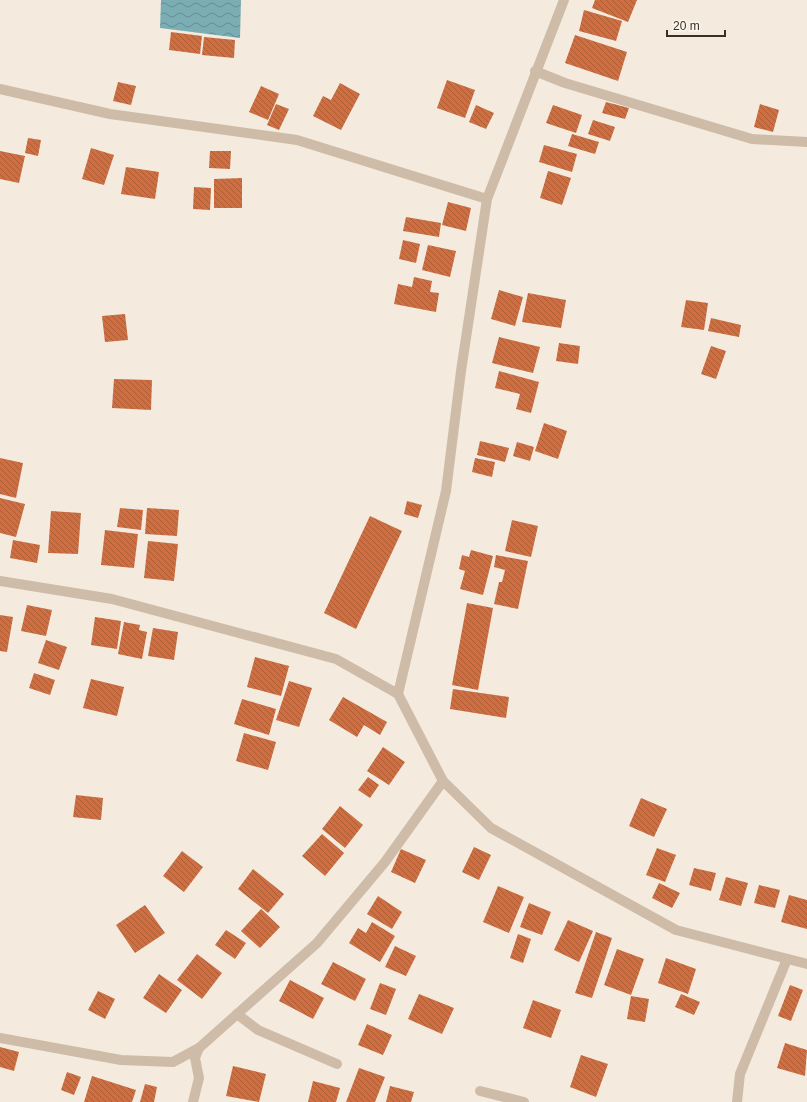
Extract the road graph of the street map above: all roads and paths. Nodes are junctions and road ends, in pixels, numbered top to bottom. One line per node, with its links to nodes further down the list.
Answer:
1 (564, 0): 2 (street)
2 (535, 71): 4 (street); 5 (street)
3 (0, 89): 5 (street)
4 (807, 142)
5 (487, 199): 7 (street)
6 (0, 581): 7 (street)
7 (398, 694): 8 (street)
8 (443, 781): 9 (street); 11 (street)
9 (786, 959): 10 (street); 18 (street)
10 (807, 964)
11 (236, 1014): 13 (street); 14 (street)
12 (0, 1038): 13 (street)
13 (199, 1048): 16 (street)
14 (337, 1064)
15 (480, 1091): 17 (street)
16 (192, 1102)
17 (524, 1102)
18 (737, 1102)

